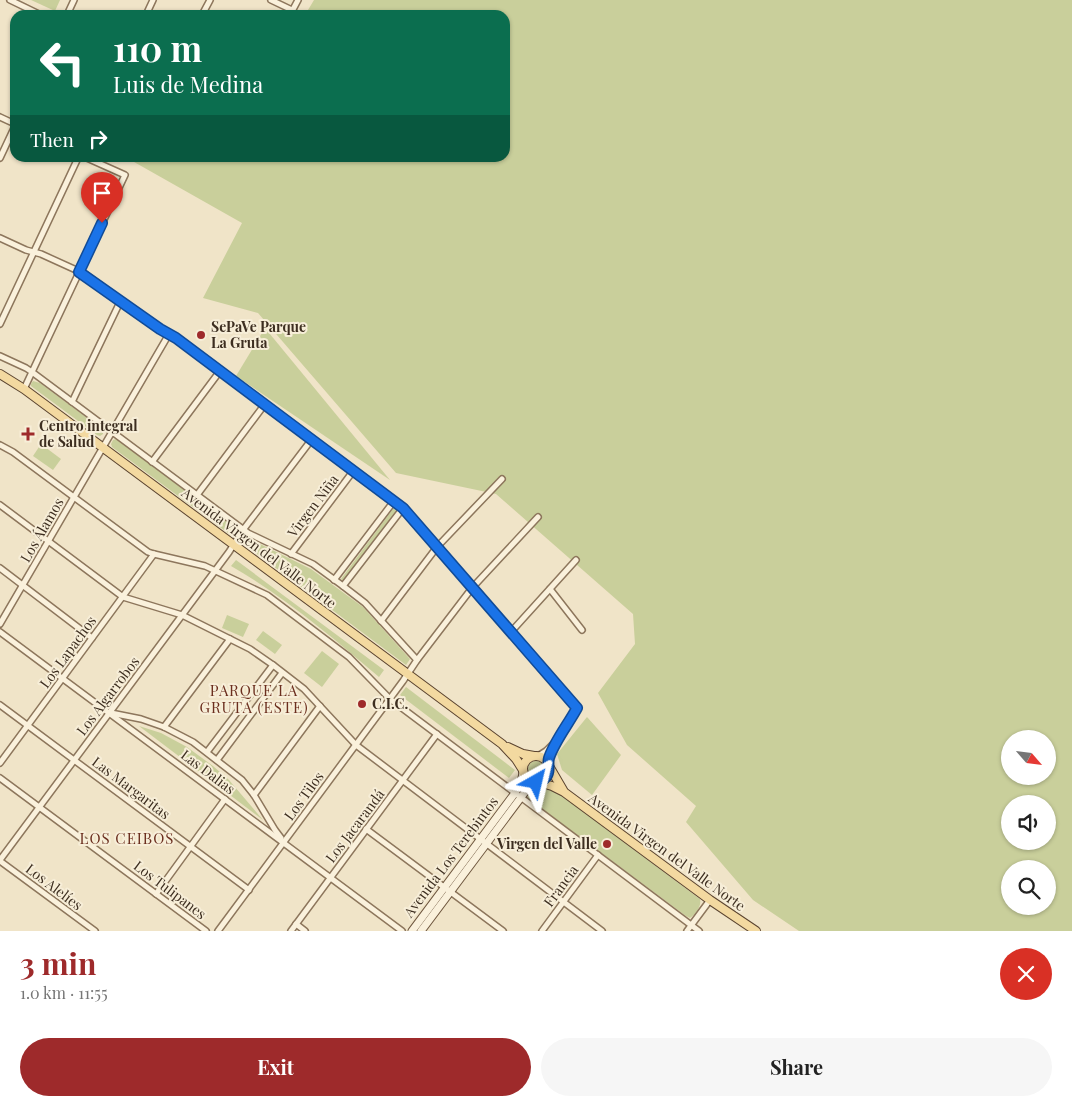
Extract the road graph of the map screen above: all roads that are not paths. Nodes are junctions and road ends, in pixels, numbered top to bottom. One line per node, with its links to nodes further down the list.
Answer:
1 (10, 0): 3 (street)
2 (271, 0): 4 (street)
3 (31, 10)
4 (286, 10)
5 (10, 136): 6 (street)
6 (0, 158)
7 (76, 162): 10 (street)
8 (96, 162): 11 (street)
9 (0, 238): 10 (street)
10 (34, 252): 11 (street); 13 (street)
11 (79, 272): 12 (street); 17 (street)
12 (120, 300): 14 (street); 20 (street)
13 (0, 324)
14 (169, 334): 16 (street); 22 (street, Los Álamos)
15 (0, 356): 17 (street)
16 (220, 371): 21 (street); 26 (street)
17 (32, 372): 19 (street); 20 (street)
18 (0, 374): 19 (main road, Avenida Virgen del Valle Norte)
19 (24, 389): 25 (main road, Avenida Virgen del Valle Norte)
20 (72, 402): 22 (street)
21 (265, 404): 23 (street); 29 (street)
22 (112, 431): 25 (street, Los Álamos); 26 (street)
23 (312, 439): 27 (street); 35 (street, Los Algarrobos)
24 (0, 445): 30 (street)
25 (103, 448): 30 (street, Los Álamos); 37 (main road, Avenida Virgen del Valle Norte)
26 (152, 462): 29 (street)
27 (354, 470): 31 (street); 40 (street, Virgen Niña)
28 (502, 479): 38 (street)
29 (197, 495): 35 (street)
30 (74, 497): 36 (street, Los Álamos); 39 (street)
31 (394, 501): 33 (street); 44 (street)
32 (0, 505): 36 (street)
33 (403, 508): 38 (street); 46 (street)
34 (538, 518): 47 (street, Los Tilos)
35 (243, 530): 37 (street, Los Algarrobos); 40 (street)
36 (48, 541): 45 (street, Los Álamos); 49 (street)
37 (234, 545): 43 (street, Los Algarrobos); 61 (main road, Avenida Virgen del Valle Norte)
38 (437, 547): 47 (street); 51 (street)
39 (154, 554): 43 (street); 49 (street, Los Lapachos)
40 (291, 554): 44 (street)
41 (576, 560): 48 (street)
42 (0, 568): 45 (street)
43 (216, 570): 50 (street, Los Algarrobos); 63 (street)
44 (334, 580): 46 (street)
45 (23, 585): 52 (street, Los Álamos); 56 (street)
46 (343, 586): 51 (street)
47 (472, 588): 55 (street); 58 (street, Los Tilos)
48 (550, 589): 53 (street); 55 (street)
49 (123, 597): 50 (street); 56 (street, Los Lapachos)
50 (182, 615): 57 (street); 66 (street, Los Algarrobos)
51 (381, 620): 58 (street)
52 (0, 624)
53 (582, 630)
54 (0, 632): 62 (street, Las Dalias)
55 (510, 633): 70 (street)
56 (92, 638): 62 (street, Los Lapachos)
57 (230, 639): 59 (street); 68 (street)
58 (417, 660): 61 (street, Los Tilos)
59 (272, 665): 60 (street); 73 (street)
60 (282, 672): 65 (street); 76 (street)
61 (407, 675): 63 (street, Los Tilos); 71 (main road, Avenida Virgen del Valle Norte)
62 (63, 678): 66 (street, Las Dalias); 67 (street, Los Lapachos)
63 (390, 699): 69 (street); 72 (street, Los Tilos)
64 (0, 705): 67 (street, Las Margaritas)
65 (320, 706): 72 (street); 84 (street)
66 (109, 713): 68 (street); 75 (street, Los Algarrobos); 86 (street, Las Dalias)
67 (28, 726): 75 (street, Las Margaritas); 77 (street, Los Lapachos)
68 (164, 727): 73 (street)
69 (437, 734): 81 (street, Los Jacarandá); 85 (street)
70 (561, 735): 74 (street); 78 (street)
71 (502, 744): 74 (main road, Avenida Virgen del Valle Norte); 79 (main road, Avenida Virgen del Valle Norte)
72 (356, 746): 81 (street); 89 (street, Los Tilos)
73 (207, 752): 76 (street)
74 (536, 756): 78 (main road); 79 (main road)
75 (74, 760): 87 (street, Los Algarrobos); 91 (street, Las Margaritas)
76 (217, 760): 84 (street)
77 (0, 762)
78 (548, 764): 82 (main road); 83 (main road, Avenida Virgen del Valle Norte)
79 (523, 771): 82 (main road); 85 (main road, Avenida Los Terebintos)
80 (0, 778): 87 (street, Los Tulipanes)
81 (402, 781): 88 (street, Los Jacarandá); 90 (street)
82 (537, 782): 83 (main road, Avenida Virgen del Valle Norte); 85 (main road, Avenida Los Terebintos)
83 (564, 792): 98 (main road, Avenida Virgen del Valle Norte)
84 (254, 795): 89 (street)
85 (518, 795): 90 (main road, Avenida Los Terebintos); 92 (street)
86 (225, 799): 89 (street, Las Dalias); 91 (street)
87 (39, 807): 93 (street, Los Algarrobos); 97 (street, Los Tulipanes)
88 (366, 829): 94 (street, Los Jacarandá); 95 (street)
89 (284, 842): 94 (street, Las Dalias); 96 (street, Los Tilos)
90 (483, 842): 95 (main road, Avenida Los Terebintos); 99 (street)
91 (190, 846): 96 (street, Las Margaritas); 97 (street)
92 (598, 855): 99 (street, Francia); 101 (street)
93 (0, 860): 102 (street, Los Alelíes)
94 (330, 877): 100 (street, Los Jacarandá); 107 (street, Las Dalias)
95 (447, 889): 108 (main road, Avenida Los Terebintos); 109 (main road, Avenida Los Terebintos); 110 (street)
96 (249, 890): 104 (street, Los Tilos)
97 (156, 894): 103 (street, Los Tulipanes)
98 (710, 900): 101 (street); 115 (main road, Avenida Virgen del Valle Norte)
99 (563, 902): 111 (street, Francia); 112 (street)
100 (296, 924): 105 (street, Los Jacarandá); 106 (street)
101 (691, 925): 113 (street); 114 (street)
102 (95, 931)
103 (206, 931)
104 (218, 931)
105 (290, 931)
106 (305, 931)
107 (402, 931)
108 (412, 931)
109 (421, 931)
110 (503, 931)
111 (542, 931)
112 (602, 931)
113 (687, 931)
114 (699, 931)
115 (756, 931)

